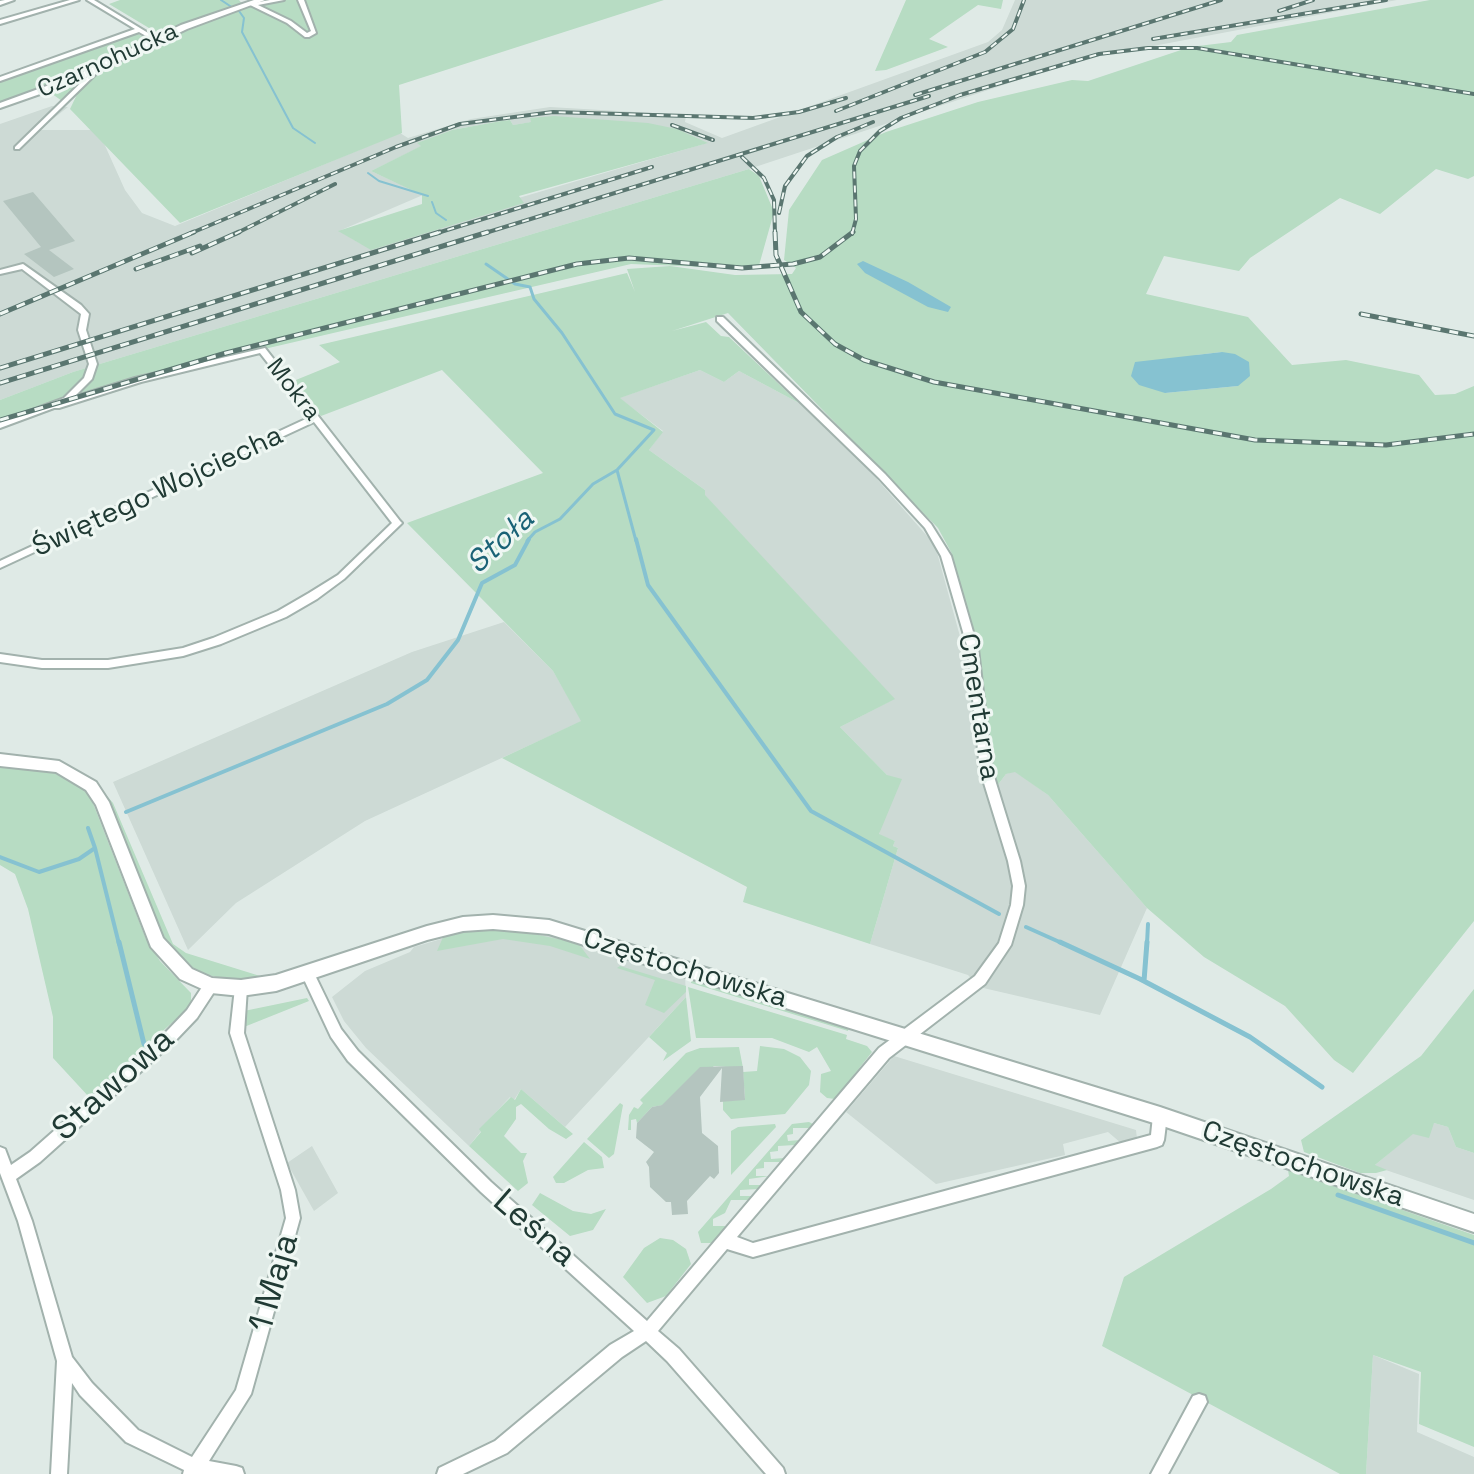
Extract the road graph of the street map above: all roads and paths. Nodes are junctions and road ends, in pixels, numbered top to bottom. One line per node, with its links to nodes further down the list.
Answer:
1 (11, 0): 7 (street)
2 (76, 0): 9 (street)
3 (90, 0): 10 (street)
4 (261, 0): 8 (street, Czarnohucka)
5 (281, 0): 8 (street)
6 (301, 0): 8 (street)
7 (0, 3)
8 (251, 4): 11 (street, Czarnohucka)
9 (0, 22)
10 (139, 30): 11 (street); 13 (street)
11 (155, 39): 12 (street, Czarnohucka)
12 (99, 68): 14 (street, Czarnohucka); 15 (street)
13 (0, 79)
14 (0, 106)
15 (17, 148)
16 (0, 272): 18 (street)
17 (720, 319): 27 (street, Cmentarna)
18 (56, 406): 19 (street, Mokra); 20 (street)
19 (316, 418): 21 (street, Świętego Wojciecha); 22 (street, Mokra)
20 (0, 425)
21 (0, 565)
22 (0, 658)
23 (0, 760): 25 (street, Częstochowska)
24 (307, 973): 26 (street, Częstochowska); 27 (street, Częstochowska); 33 (street, Leśna)
25 (211, 985): 26 (street, Częstochowska); 30 (street, Stawowa)
26 (241, 988): 36 (street, 1 Maja)
27 (901, 1037): 28 (street, Częstochowska); 32 (street, Cmentarna)
28 (1160, 1116): 31 (street, Częstochowska); 32 (street)
29 (0, 1154): 30 (street)
30 (8, 1176): 34 (street)
31 (1474, 1223)
32 (725, 1241): 33 (street, Cmentarna)
33 (648, 1331): 39 (street, Cmentarna); 40 (street, Leśna)
34 (65, 1361): 36 (street); 37 (street)
35 (1199, 1402): 41 (street)
36 (193, 1471): 38 (street)
37 (59, 1474)
38 (236, 1474)
39 (445, 1474)
40 (777, 1474)
41 (1159, 1474)

